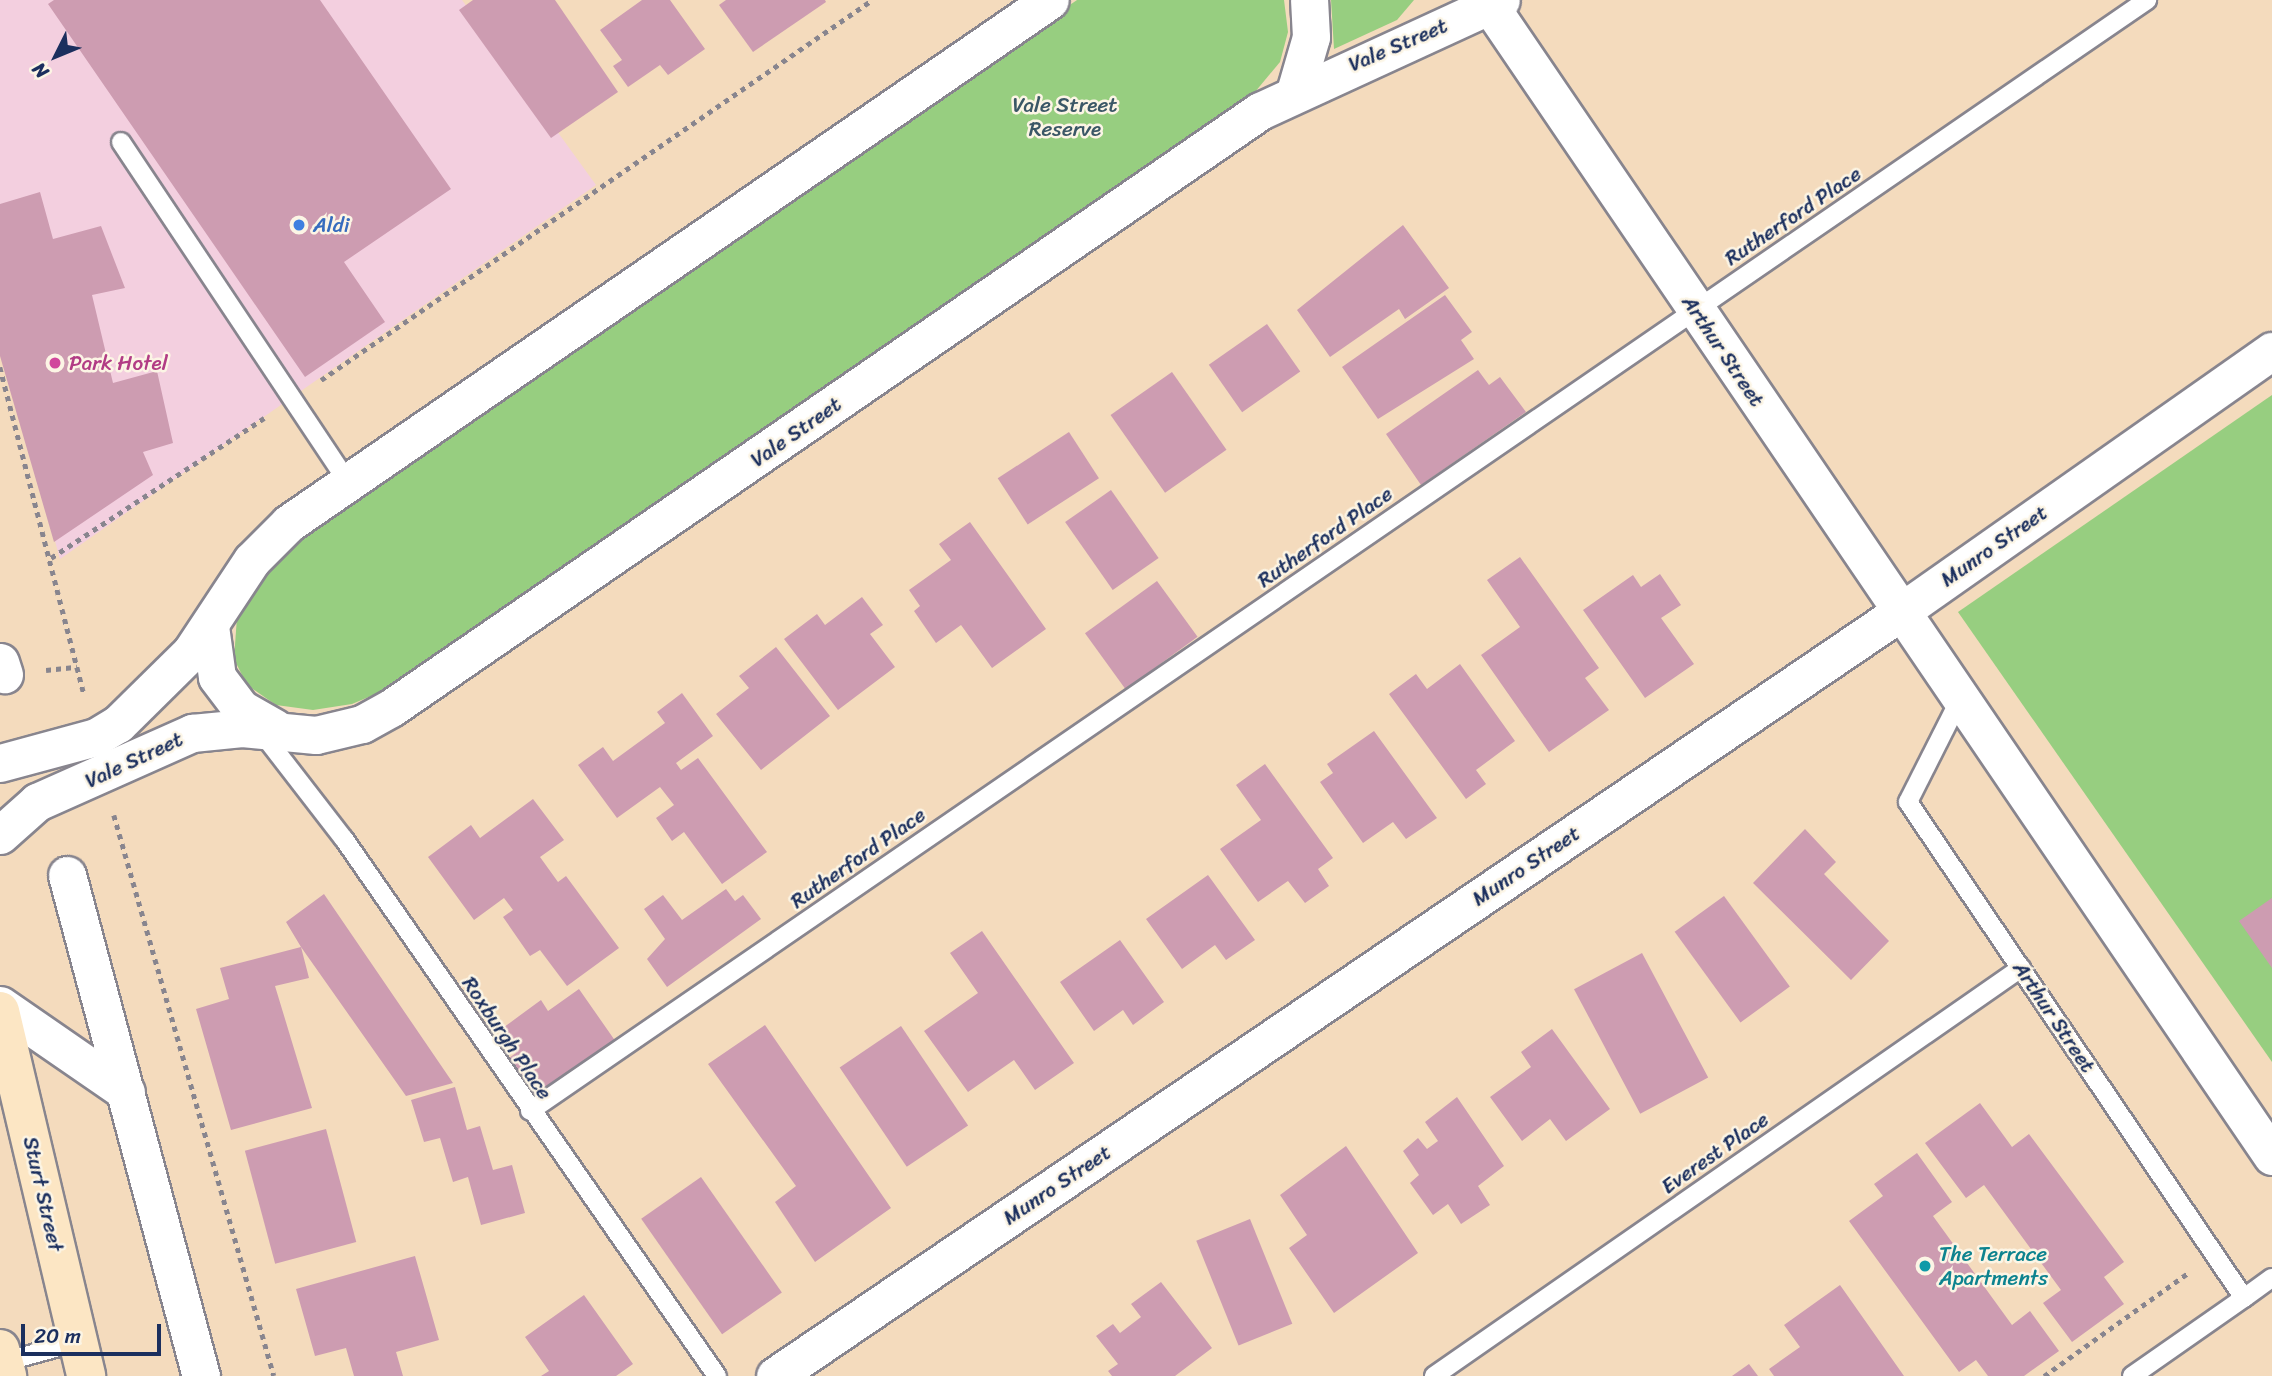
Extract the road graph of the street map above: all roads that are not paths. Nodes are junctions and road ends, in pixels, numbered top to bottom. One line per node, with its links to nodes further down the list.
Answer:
1 (1050, 0): 9 (street, Vale Street)
2 (1309, 0): 5 (street)
3 (2147, 0): 7 (lane, Rutherford Place)
4 (1493, 2): 5 (street, Vale Street); 7 (street, Arthur Street)
5 (1295, 92): 13 (street, Vale Street)
6 (121, 142): 9 (lane)
7 (1695, 310): 10 (street, Arthur Street); 21 (lane, Rutherford Place)
8 (2272, 351): 10 (street, Munro Street)
9 (347, 481): 11 (street, Vale Street)
10 (1899, 612): 12 (street, Arthur Street); 29 (street, Munro Street)
11 (210, 626): 13 (street, Vale Street); 14 (street, Vale Street)
12 (1959, 701): 17 (lane, Arthur Street); 22 (street, Arthur Street)
13 (270, 730): 15 (street, Vale Street); 21 (lane, Roxburgh Place)
14 (0, 763)
15 (0, 835)
16 (67, 875): 20 (street)
17 (2021, 968): 24 (lane, Arthur Street); 30 (lane, Everest Place)
18 (0, 1005): 20 (street)
19 (0, 1011): 25 (main road, Sturt Street)
20 (126, 1092): 27 (street)
21 (530, 1111): 28 (lane, Roxburgh Place)
22 (2272, 1157)
23 (2272, 1278): 24 (lane)
24 (2244, 1297): 31 (lane)
25 (82, 1359): 26 (lane)
26 (3, 1362)
27 (201, 1376)
28 (717, 1376)
29 (775, 1376)
30 (1434, 1376)
31 (2132, 1376)

